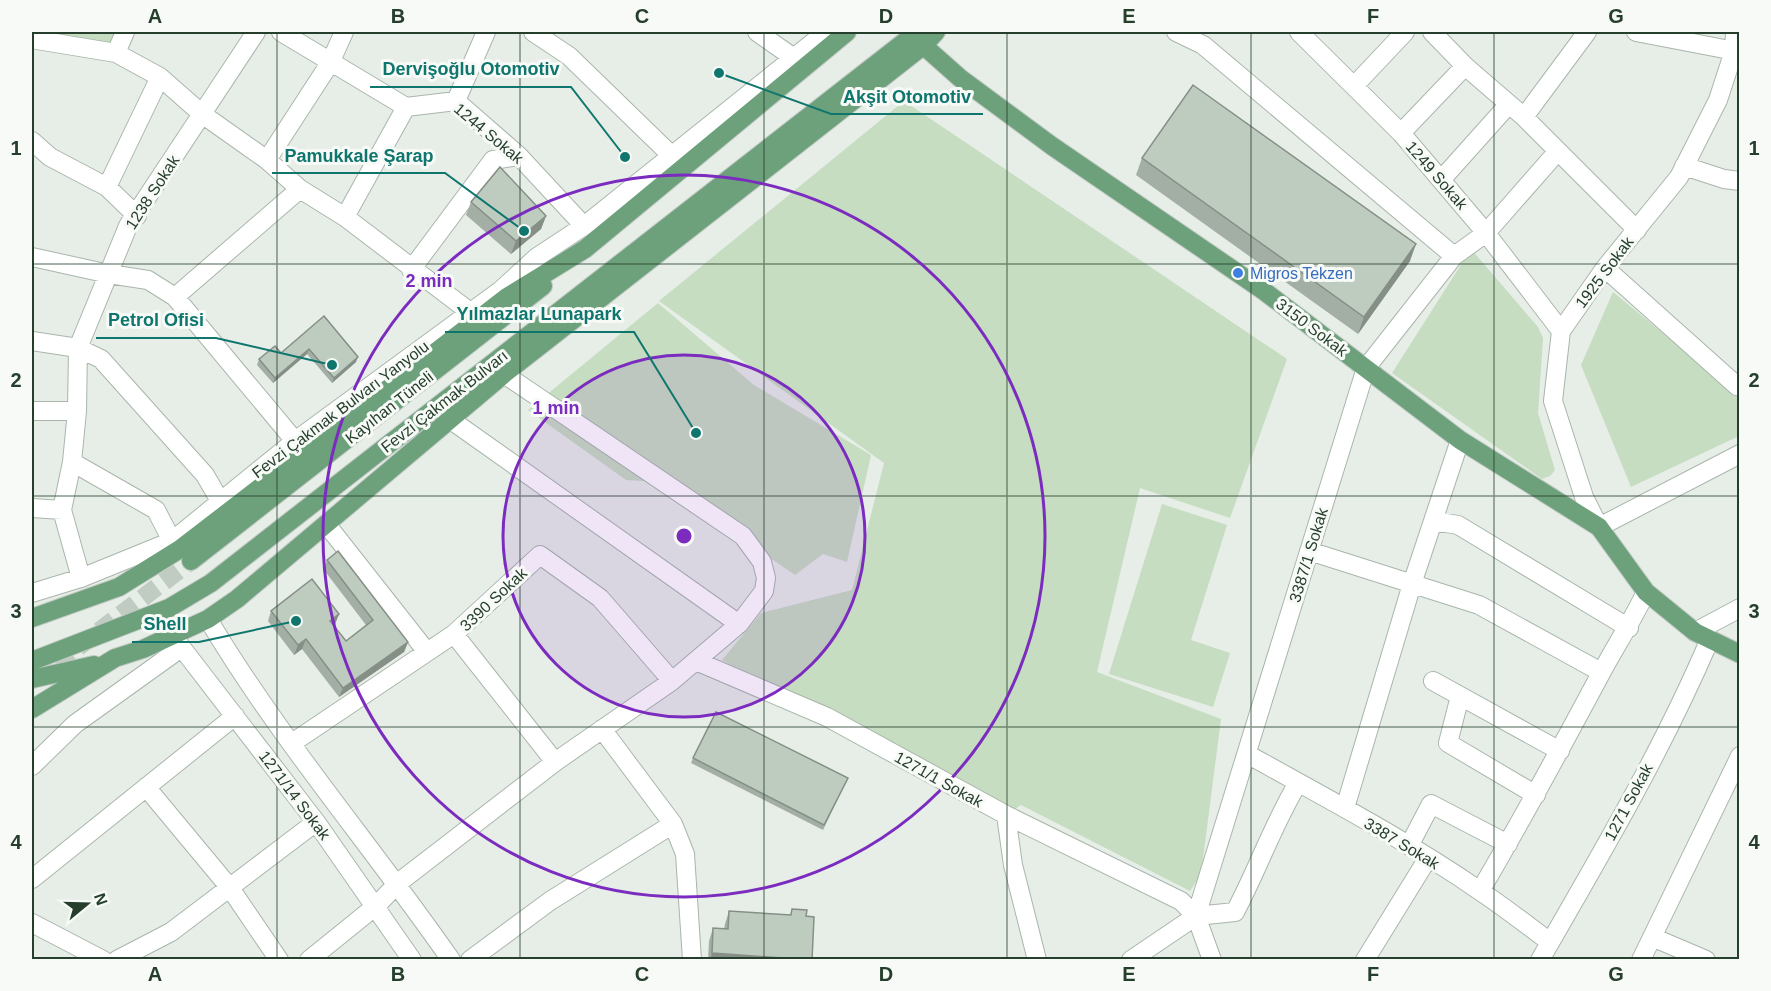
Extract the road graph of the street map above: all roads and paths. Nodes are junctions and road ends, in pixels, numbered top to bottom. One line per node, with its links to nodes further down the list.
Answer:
1 (125, 32): 22 (street)
2 (256, 32): 31 (street, 1238 Sokak)
3 (281, 32): 24 (street)
4 (344, 32): 24 (street)
5 (486, 32): 28 (street)
6 (534, 32): 37 (street)
7 (757, 32): 23 (street)
8 (826, 32): 23 (street, Fevzi Çakmak Bulvarı Yanyolu)
9 (847, 32): 50 (main road)
10 (936, 32): 18 (main road)
11 (1176, 32): 19 (street)
12 (1405, 32): 27 (street)
13 (1432, 32): 25 (street)
14 (1587, 32): 32 (street)
15 (1636, 32): 21 (street)
16 (1735, 32): 21 (street, 1925 Sokak)
17 (1307, 34): 27 (street, 1249 Sokak)
18 (917, 38): 61 (main road, 3150 Sokak); 62 (main road); 96 (main road, Fevzi Çakmak Bulvarı)
19 (1209, 38): 51 (street)
20 (36, 39): 22 (street)
21 (1737, 52): 39 (street, 1925 Sokak)
22 (116, 53): 26 (street)
23 (794, 58): 37 (street, Fevzi Çakmak Bulvarı Yanyolu)
24 (330, 63): 30 (street); 38 (street)
25 (1465, 66): 29 (street); 33 (street)
26 (160, 77): 31 (street); 42 (street)
27 (1355, 85): 33 (street, 1249 Sokak)
28 (456, 101): 30 (street, 1244 Sokak); 36 (street, 1244 Sokak)
29 (1509, 104): 32 (street); 40 (street)
30 (406, 107): 46 (street)
31 (202, 114): 38 (street); 45 (street, 1238 Sokak)
32 (1524, 117): 35 (street)
33 (1401, 133): 40 (street, 1249 Sokak)
34 (32, 141): 42 (street)
35 (1558, 151): 48 (street); 49 (street, 3387/1 Sokak)
36 (519, 156): 47 (street, 1244 Sokak); 54 (street)
37 (672, 156): 47 (street, Fevzi Çakmak Bulvarı Yanyolu)
38 (267, 160): 43 (street)
39 (1684, 166): 41 (street); 48 (street, 1925 Sokak)
40 (1441, 180): 49 (street, 1249 Sokak)
41 (1732, 180): 44 (street)
42 (107, 187): 45 (street)
43 (300, 189): 46 (street); 56 (street)
44 (1740, 192)
45 (137, 216): 55 (street, 1238 Sokak)
46 (345, 217): 54 (street)
47 (584, 226): 57 (street, Fevzi Çakmak Bulvarı Yanyolu)
48 (1636, 230): 53 (street, 1925 Sokak)
49 (1486, 233): 51 (street, 3387/1 Sokak); 58 (street, 1249 Sokak)
50 (585, 249): 79 (main road, Kayıhan Tüneli); 85 (main road)
51 (1454, 256): 61 (street, 3387/1 Sokak)
52 (32, 257): 55 (street)
53 (1605, 268): 58 (street, 1925 Sokak); 63 (street)
54 (411, 270): 57 (street)
55 (110, 274): 56 (street); 60 (street, 1238 Sokak)
56 (175, 297): 68 (street)
57 (470, 312): 68 (street, Fevzi Çakmak Bulvarı Yanyolu)
58 (1561, 331): 76 (street, 1925 Sokak)
59 (32, 340): 60 (street)
60 (78, 348): 65 (street, 1238 Sokak); 71 (street)
61 (1366, 368): 67 (main road, 3150 Sokak); 78 (street, 3387/1 Sokak)
62 (504, 374): 66 (main road); 87 (street)
63 (1740, 384)
64 (32, 411): 65 (street)
65 (77, 411): 70 (street, 1238 Sokak)
66 (451, 420): 75 (main road); 87 (street)
67 (1460, 440): 74 (street); 76 (main road, 3150 Sokak)
68 (295, 441): 71 (street, Fevzi Çakmak Bulvarı Yanyolu)
69 (1740, 454): 76 (street)
70 (72, 462): 73 (street, 1238 Sokak); 77 (street)
71 (220, 501): 77 (street, Fevzi Çakmak Bulvarı Yanyolu)
72 (32, 508): 73 (street)
73 (62, 510): 80 (street, 1238 Sokak)
74 (1434, 521): 81 (street); 88 (street)
75 (327, 525): 86 (main road); 92 (street)
76 (1599, 527): 82 (main road)
77 (172, 541): 80 (street, Fevzi Çakmak Bulvarı Yanyolu)
78 (1309, 551): 81 (street); 107 (street, 3387/1 Sokak)
79 (191, 561)
80 (81, 578): 83 (street, Fevzi Çakmak Bulvarı Yanyolu)
81 (1412, 584): 97 (street); 114 (street)
82 (1646, 592): 88 (street); 90 (main road)
83 (32, 593)
84 (1740, 608): 90 (street)
85 (32, 618)
86 (208, 619): 91 (main road); 105 (street)
87 (739, 624): 95 (street)
88 (1629, 628): 97 (street)
89 (454, 634): 92 (street, 3390 Sokak); 99 (street, 3390 Sokak); 109 (street)
90 (1702, 637): 93 (main road); 129 (street, 1271 Sokak)
91 (177, 642): 94 (main road); 103 (street, 1271/14 Sokak); 110 (street)
92 (427, 652): 105 (street, 3390 Sokak)
93 (1740, 654)
94 (115, 658): 98 (main road); 102 (main road)
95 (696, 661): 99 (street); 115 (street, 1271/1 Sokak)
96 (32, 662)
97 (1601, 672): 106 (street)
98 (32, 679)
99 (672, 681): 104 (street)
100 (1433, 681): 101 (street)
101 (1460, 696): 106 (street); 113 (street)
102 (32, 708)
103 (235, 716): 112 (street); 116 (street, 1271/14 Sokak)
104 (602, 729): 109 (street); 117 (street)
105 (292, 742): 122 (street)
106 (1560, 751): 113 (street)
107 (1247, 754): 111 (street, 3387 Sokak); 126 (street, 3387/1 Sokak)
108 (1740, 756): 128 (street)
109 (555, 762): 122 (street)
110 (32, 766)
111 (1298, 783): 114 (street, 3387 Sokak); 126 (street)
112 (146, 787): 121 (street); 123 (street)
113 (1536, 795): 118 (street)
114 (1346, 808): 119 (street, 3387 Sokak)
115 (1006, 815): 126 (street, 1271/1 Sokak); 138 (street)
116 (316, 822): 123 (street); 125 (street, 1271/14 Sokak)
117 (673, 824): 130 (street); 137 (street)
118 (1508, 844): 119 (street); 124 (street)
119 (1409, 846): 120 (street, 3387 Sokak)
120 (1428, 858): 124 (street, 3387 Sokak); 141 (street)
121 (32, 879)
122 (398, 883): 125 (street); 136 (street)
123 (230, 888): 132 (street); 133 (street)
124 (1480, 891): 129 (street, 3387 Sokak)
125 (376, 905): 134 (street); 135 (street, 1271/14 Sokak)
126 (1196, 916): 139 (street); 140 (street)
127 (32, 923): 131 (street)
128 (1652, 937): 143 (street); 144 (street)
129 (1550, 942): 142 (street, 1271 Sokak)
130 (475, 958)
131 (103, 960)
132 (117, 960)
133 (279, 960)
134 (309, 960)
135 (412, 960)
136 (452, 960)
137 (692, 960)
138 (1037, 960)
139 (1131, 960)
140 (1212, 960)
141 (1365, 960)
142 (1540, 960)
143 (1641, 960)
144 (1706, 960)

